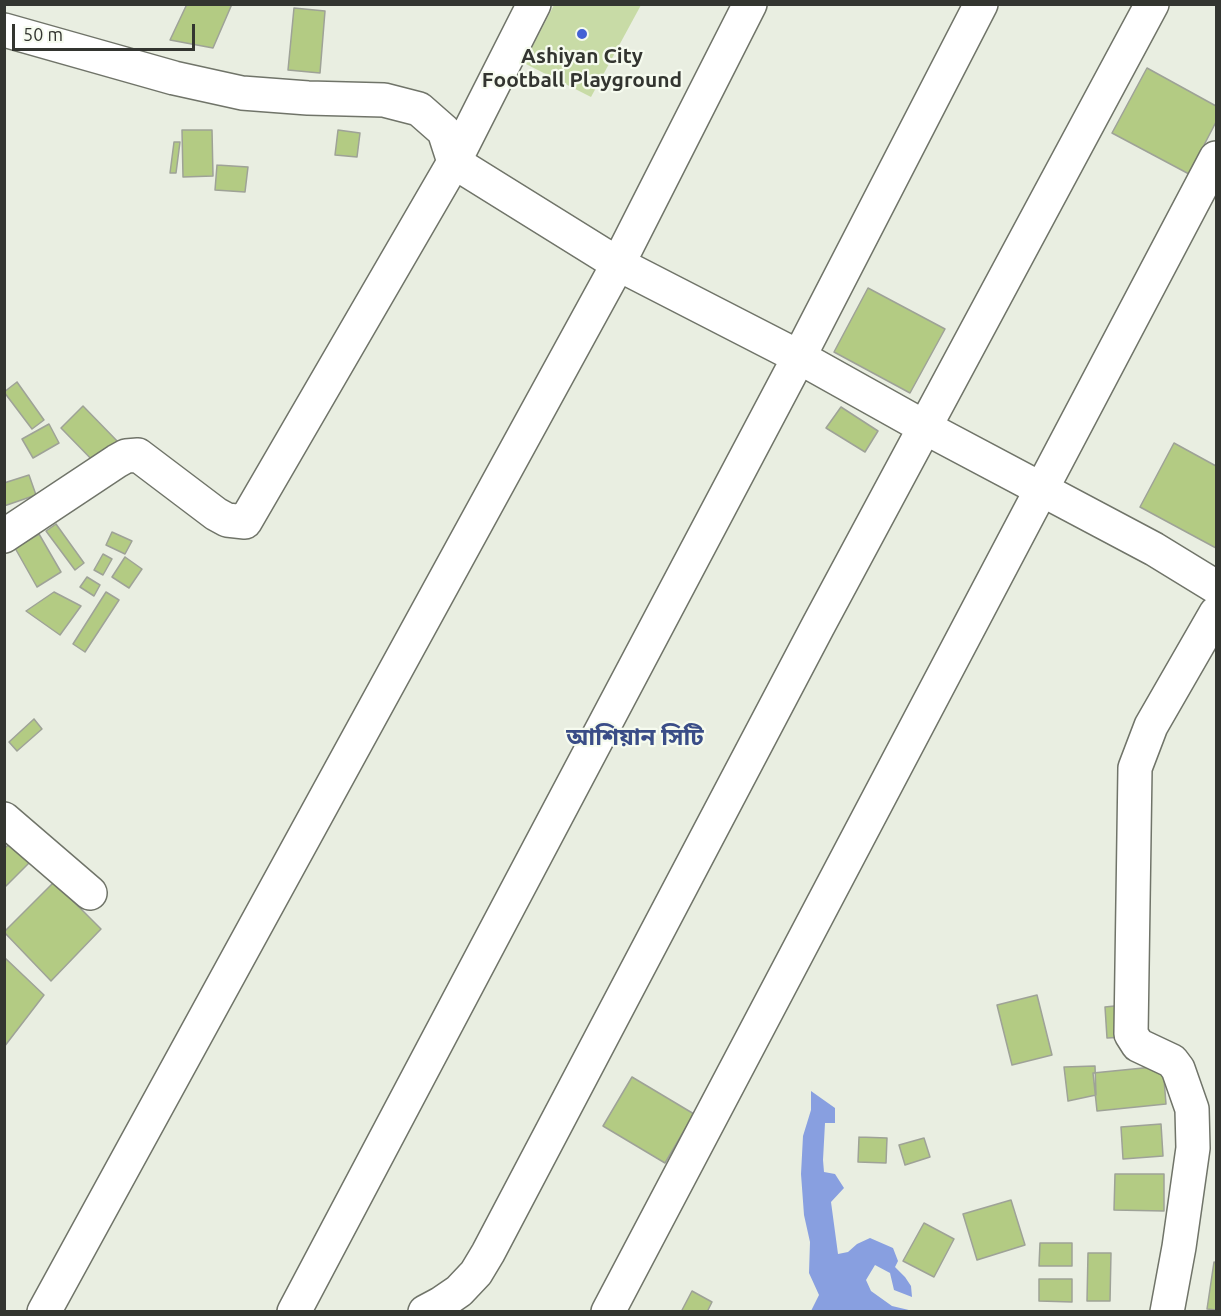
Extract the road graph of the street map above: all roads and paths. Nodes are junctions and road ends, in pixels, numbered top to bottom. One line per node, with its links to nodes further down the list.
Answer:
1 (534, 4): 7 (street)
2 (750, 4): 8 (street)
3 (981, 4): 9 (street)
4 (1152, 4): 10 (street)
5 (4, 30): 7 (street)
6 (1216, 158): 11 (street)
7 (454, 162): 8 (street); 12 (street)
8 (618, 264): 9 (street); 17 (street)
9 (799, 357): 10 (street); 18 (street)
10 (926, 428): 11 (street); 19 (street)
11 (1042, 489): 13 (street); 20 (street)
12 (4, 536)
13 (1216, 587)
14 (1216, 613): 21 (street)
15 (4, 819): 16 (street)
16 (90, 893)
17 (44, 1311)
18 (294, 1311)
19 (425, 1311)
20 (608, 1311)
21 (1167, 1311)

